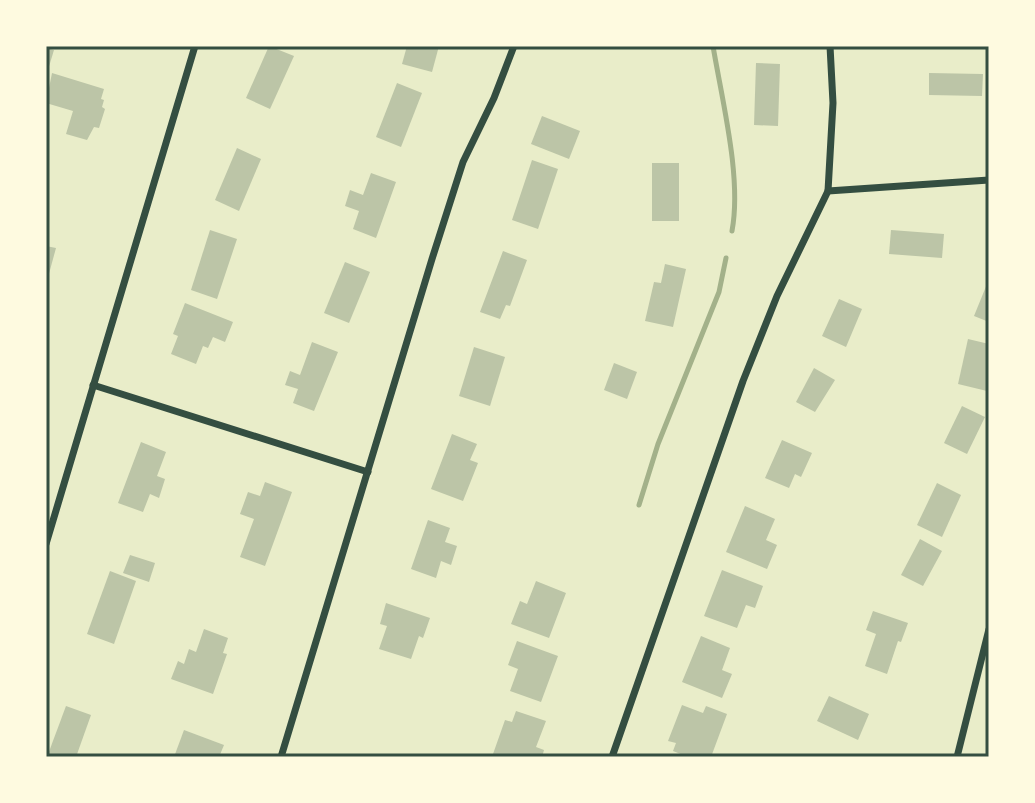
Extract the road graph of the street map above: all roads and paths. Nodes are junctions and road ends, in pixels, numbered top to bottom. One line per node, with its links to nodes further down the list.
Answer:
1 (195, 46): 6 (street)
2 (514, 46): 7 (street)
3 (830, 46): 5 (street)
4 (989, 180): 5 (street)
5 (828, 191): 11 (street)
6 (93, 385): 7 (street); 8 (street)
7 (368, 472): 10 (street)
8 (46, 544)
9 (989, 629): 12 (street)
10 (281, 757)
11 (612, 757)
12 (957, 757)

